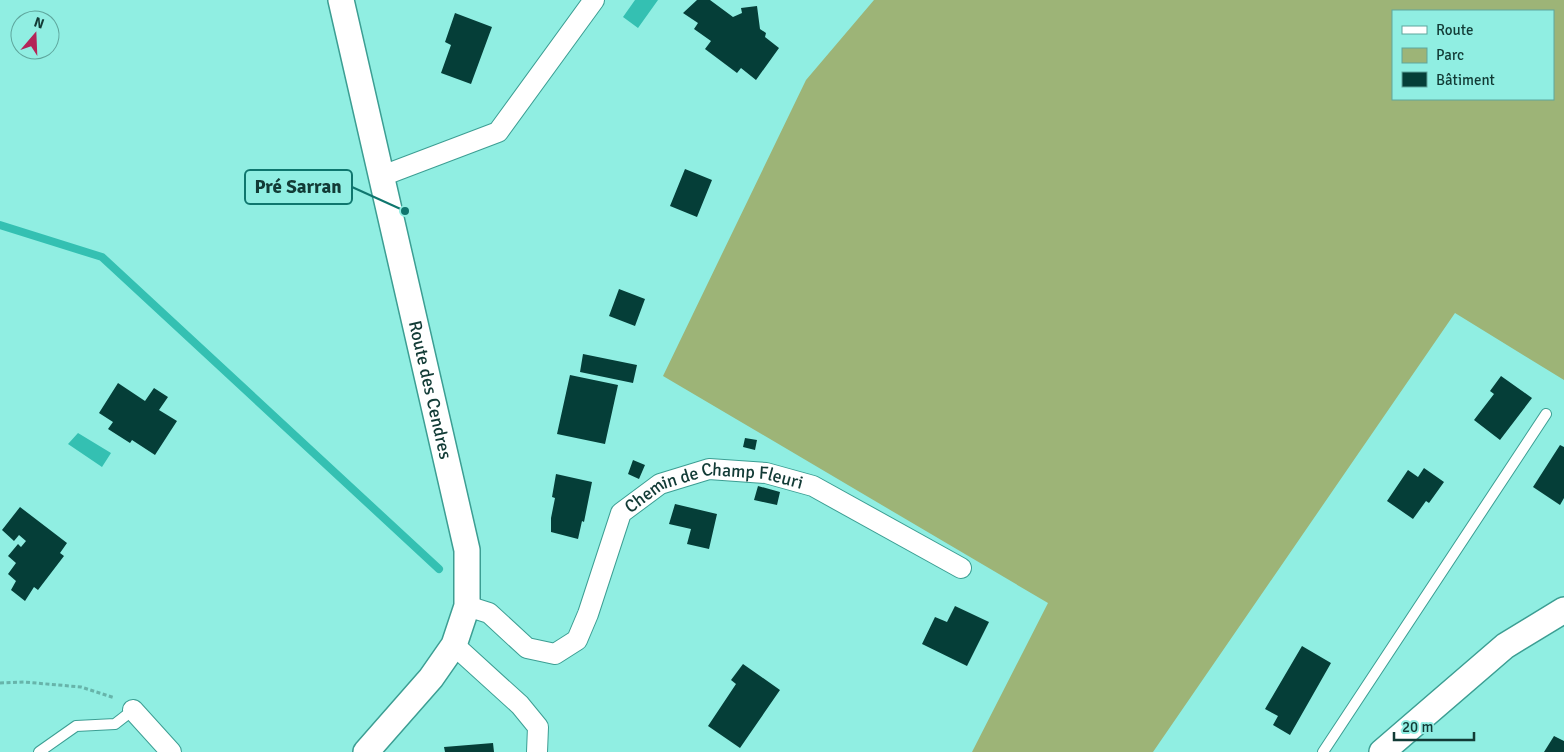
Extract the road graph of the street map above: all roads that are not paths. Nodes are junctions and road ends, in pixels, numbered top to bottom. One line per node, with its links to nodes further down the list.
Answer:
1 (342, 0): 3 (street, Route des Cendres)
2 (594, 0): 3 (street)
3 (382, 176): 6 (street, Route des Cendres)
4 (1546, 414): 14 (lane)
5 (961, 568): 6 (street, Chemin de Champ Fleuri)
6 (467, 606): 8 (street, Route des Cendres)
7 (1564, 610): 15 (street)
8 (454, 645): 12 (street, Route des Cendres); 13 (street)
9 (133, 710): 10 (lane); 11 (street)
10 (40, 752)
11 (171, 752)
12 (366, 752)
13 (537, 752)
14 (1322, 752)
15 (1382, 752)

